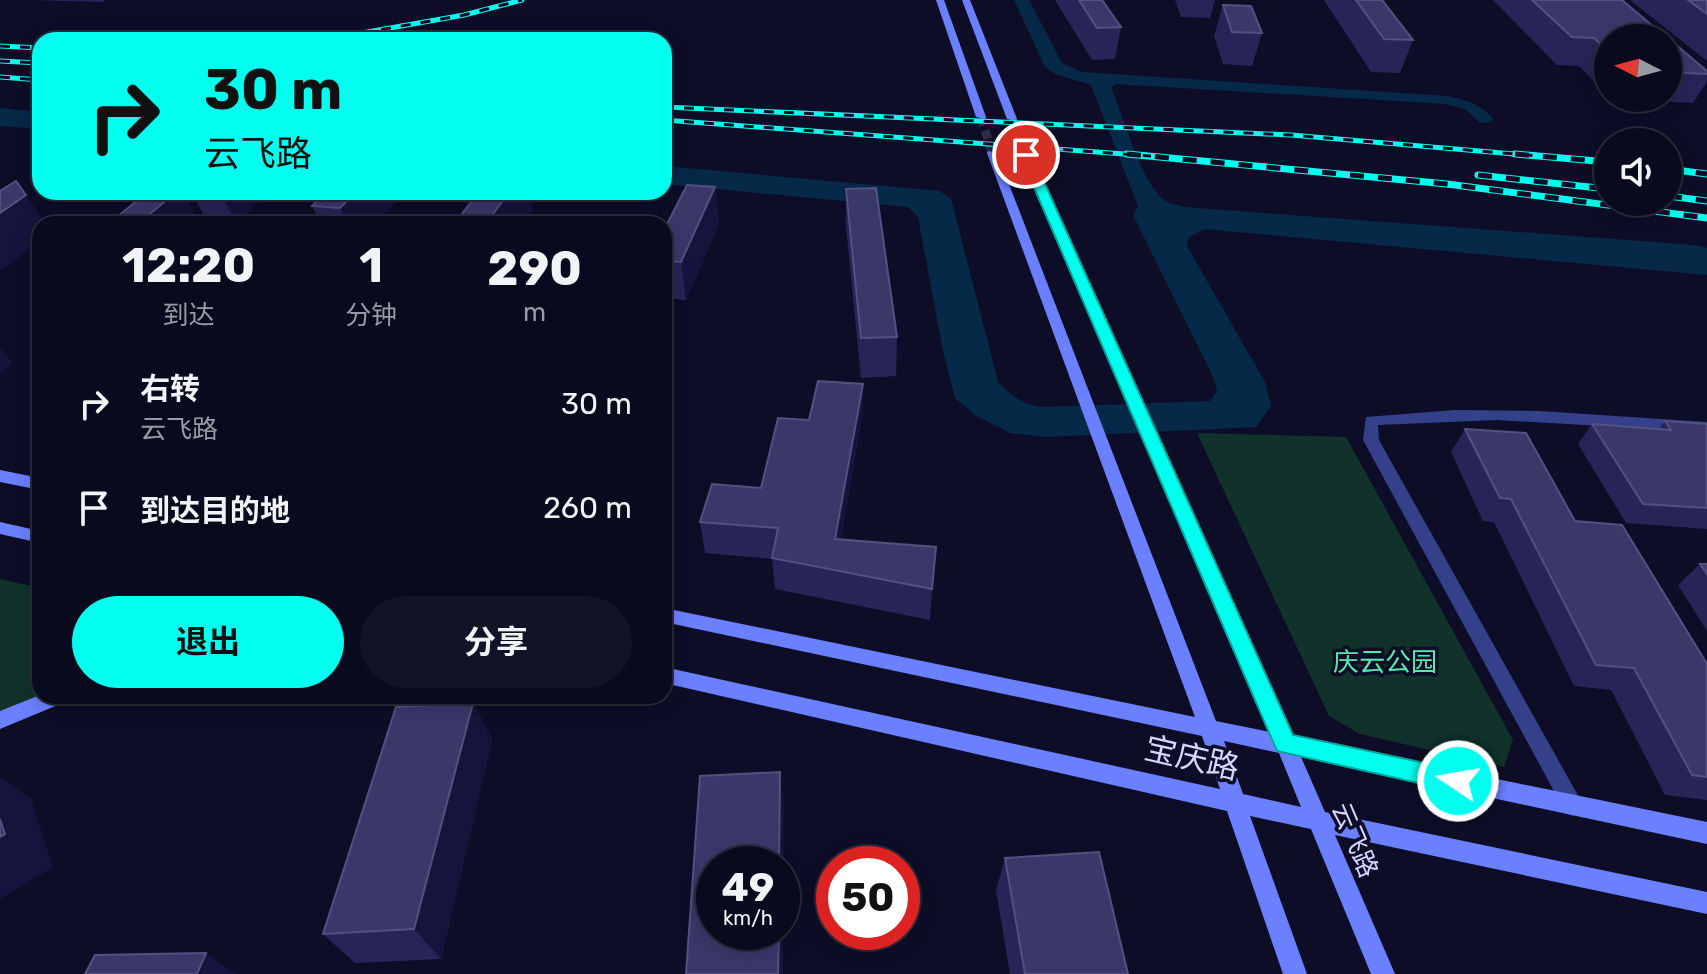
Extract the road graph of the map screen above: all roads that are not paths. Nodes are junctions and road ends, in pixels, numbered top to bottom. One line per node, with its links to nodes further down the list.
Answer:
1 (940, 0): 3 (main road)
2 (966, 0): 4 (main road)
3 (981, 117)
4 (1012, 119)
5 (992, 153): 16 (main road)
6 (1026, 155): 17 (main road, 云飞路)
7 (1707, 427): 19 (street)
8 (3, 481): 9 (main road)
9 (32, 483)
10 (0, 528): 11 (main road)
11 (32, 535)
12 (672, 617): 16 (main road, 宝庆路)
13 (672, 677): 18 (main road, 宝庆路)
14 (39, 704): 15 (main road)
15 (0, 720)
16 (1209, 728): 17 (main road, 宝庆路); 18 (main road)
17 (1285, 744): 19 (main road, 宝庆路); 20 (main road, 云飞路)
18 (1234, 800): 20 (main road, 宝庆路); 23 (main road)
19 (1573, 806): 21 (main road, 宝庆路)
20 (1319, 821): 22 (main road, 宝庆路); 24 (main road, 云飞路)
21 (1707, 833)
22 (1707, 903)
23 (1295, 974)
24 (1383, 974)

